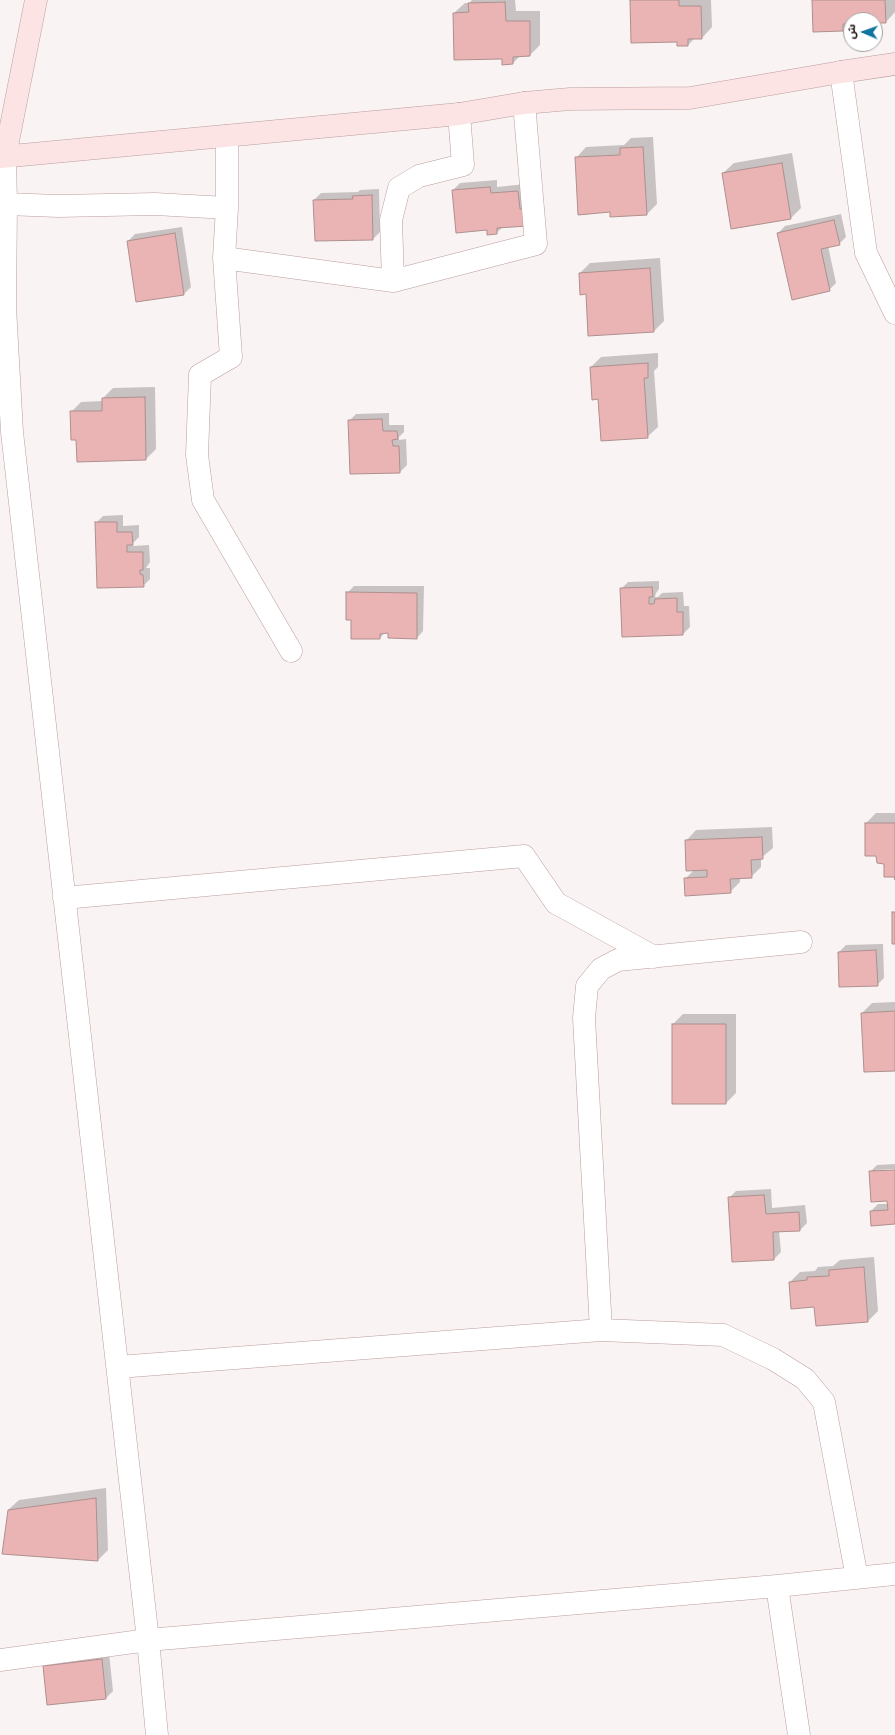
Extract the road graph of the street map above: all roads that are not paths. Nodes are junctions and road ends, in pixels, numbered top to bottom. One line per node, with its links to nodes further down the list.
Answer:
1 (36, 0): 7 (street)
2 (895, 64): 3 (street)
3 (841, 72): 4 (street); 12 (street)
4 (524, 103): 5 (street); 11 (street)
5 (459, 114): 6 (street); 11 (street)
6 (227, 136): 7 (street); 9 (street)
7 (2, 156): 8 (street)
8 (6, 204): 9 (street); 14 (street)
9 (227, 208): 10 (street)
10 (224, 258): 11 (street); 13 (street)
11 (392, 281)
12 (895, 314)
13 (292, 651)
14 (64, 898): 16 (street); 18 (street)
15 (801, 942): 16 (street)
16 (654, 957): 17 (street)
17 (601, 1330): 18 (street); 20 (street)
18 (118, 1367): 22 (street)
19 (895, 1574): 20 (street)
20 (856, 1578): 21 (street)
21 (777, 1586): 22 (street); 25 (street)
22 (148, 1640): 23 (street); 24 (street)
23 (0, 1660)
24 (157, 1735)
25 (799, 1735)

